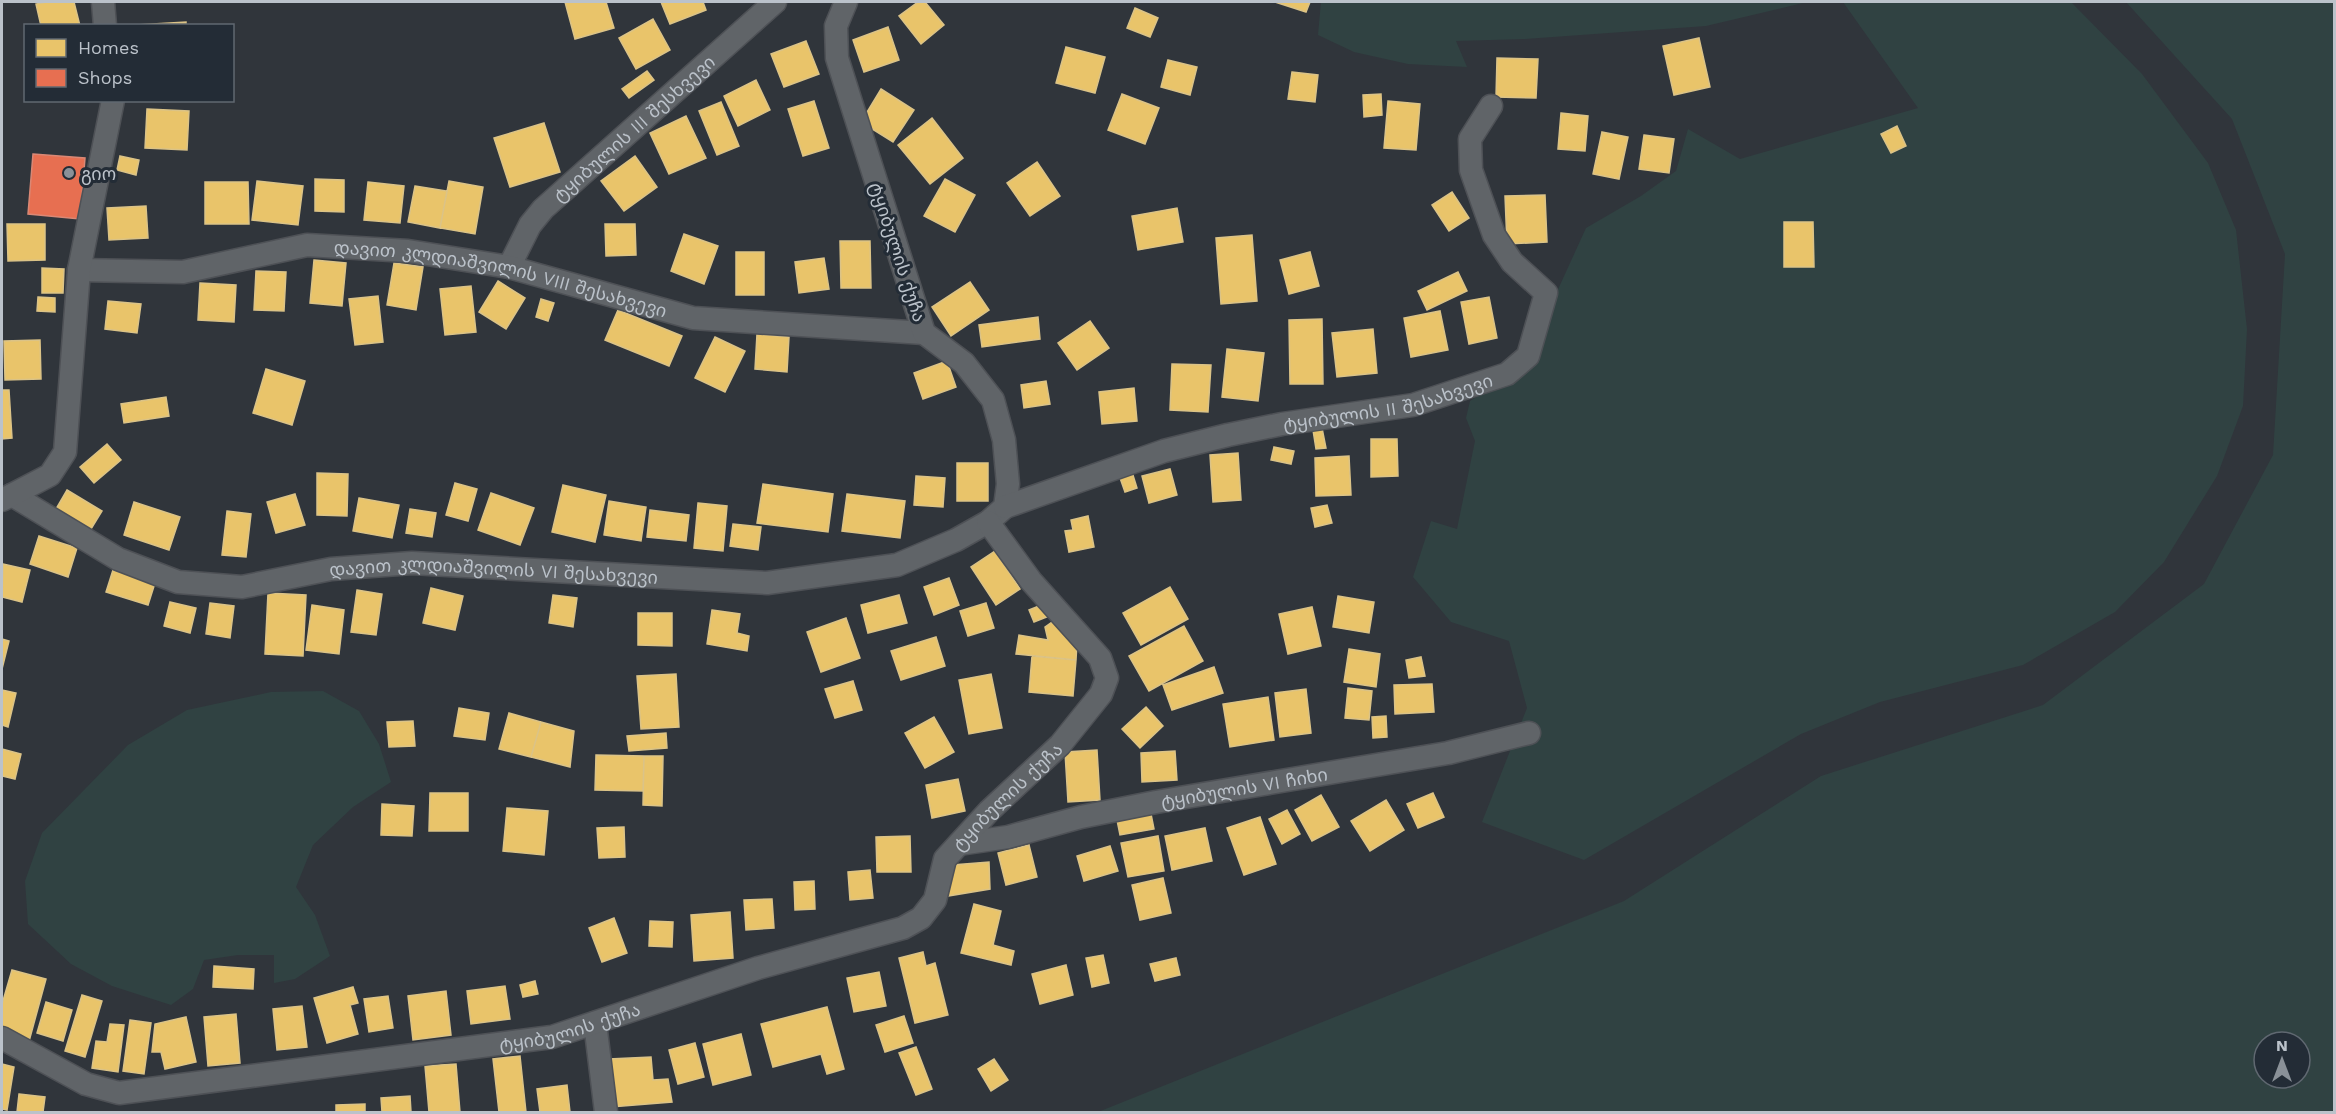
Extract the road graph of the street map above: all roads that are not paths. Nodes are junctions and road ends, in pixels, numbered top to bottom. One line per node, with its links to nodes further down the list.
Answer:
1 (103, 2): 4 (street)
2 (774, 2): 7 (street, ტყიბულის III შესხვევი)
3 (846, 2): 9 (street, ტყიბულის ქუჩა)
4 (105, 24)
5 (113, 102): 8 (street)
6 (1491, 106): 11 (street, ტყიბულის II შესახვევი)
7 (510, 267): 8 (street, დავით კლდიაშვილის VIII შესახვევი); 9 (street, დავით კლდიაშვილის VIII შესახვევი)
8 (78, 270): 10 (street)
9 (924, 333): 11 (street, ტყიბულის ქუჩა)
10 (7, 498): 12 (street, დავით კლდიაშვილის VI შესახვევი)
11 (1005, 507): 12 (street)
12 (988, 522): 14 (street, ტყიბულის ქუჩა)
13 (1529, 733): 14 (street, ტყიბულის VI ჩიხი)
14 (959, 844): 15 (street, ტყიბულის ქუჩა)
15 (595, 1023): 16 (street, ტყიბულის ქუჩა); 17 (street)
16 (2, 1038)
17 (606, 1113)

